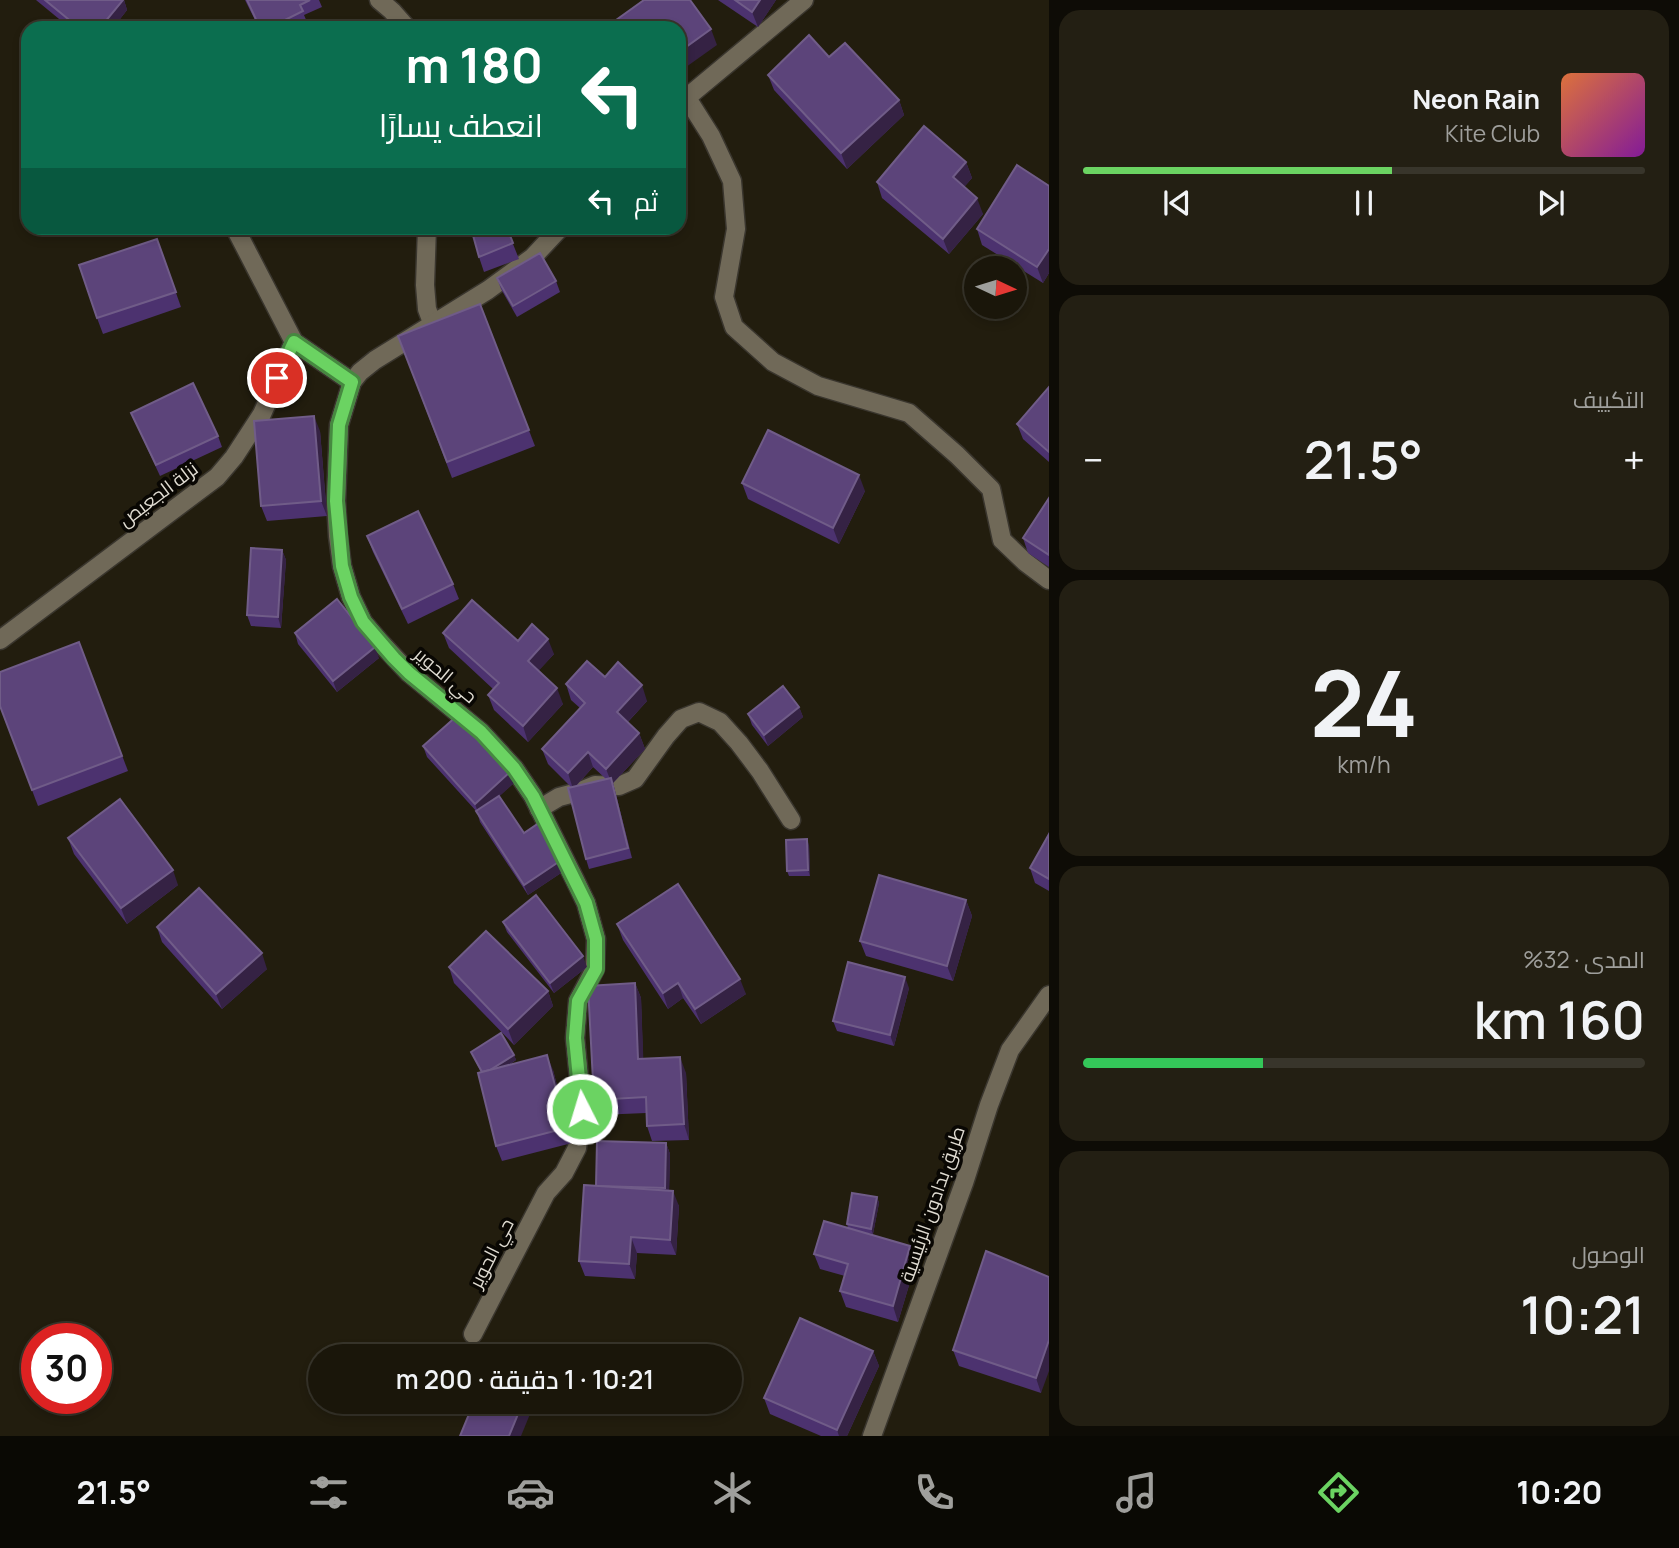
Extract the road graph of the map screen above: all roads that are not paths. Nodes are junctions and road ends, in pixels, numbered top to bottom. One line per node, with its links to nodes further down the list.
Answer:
1 (379, 0): 3 (street)
2 (804, 0): 4 (street)
3 (401, 21)
4 (686, 98)
5 (686, 105): 12 (street)
6 (239, 235): 10 (street)
7 (427, 235): 9 (street)
8 (553, 235): 9 (street)
9 (433, 325): 11 (street)
10 (294, 342): 11 (street); 13 (street, نزلة الجعيص)
11 (352, 382): 14 (street, حي الحوير)
12 (1049, 580)
13 (0, 640)
14 (539, 809): 15 (street); 17 (street, حي الحوير)
15 (791, 820)
16 (1049, 995): 18 (street, طريق بدادون الرئيسية)
17 (473, 1334)
18 (873, 1436)

